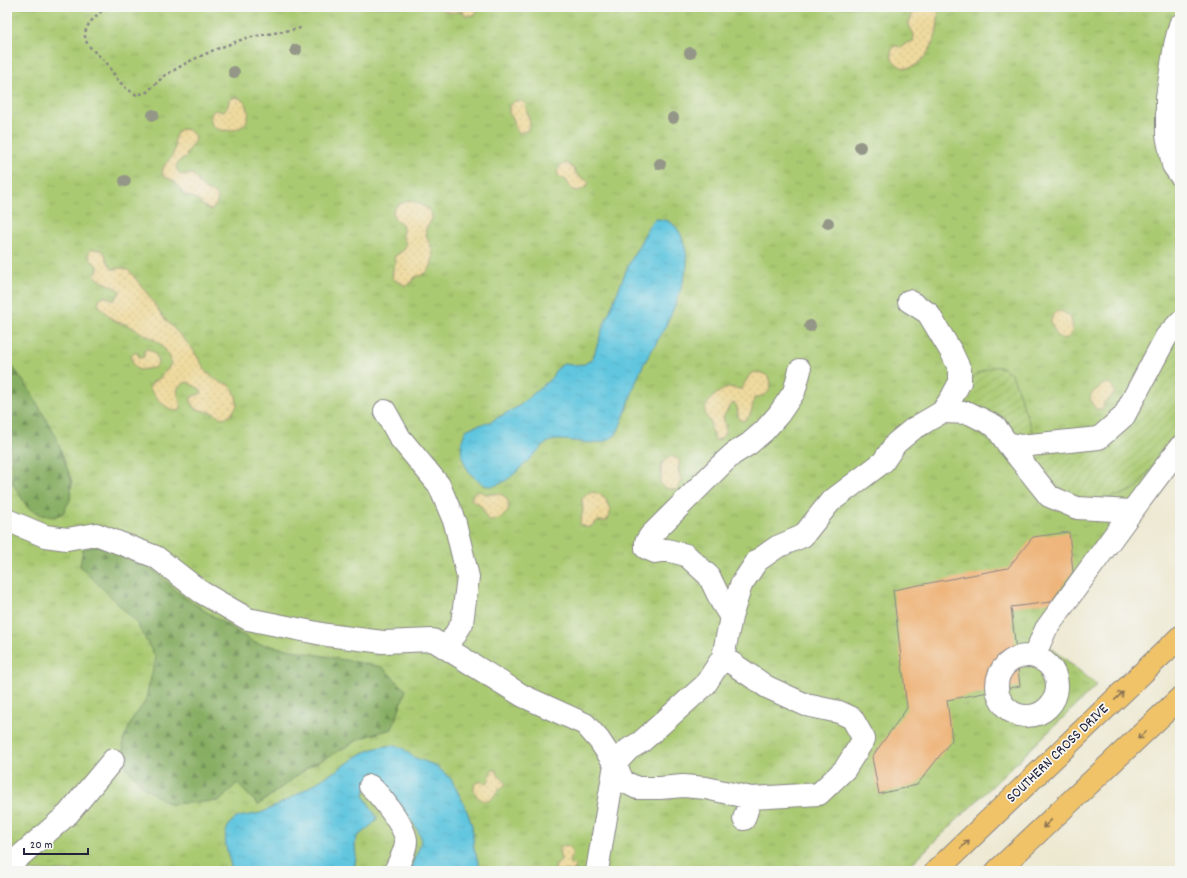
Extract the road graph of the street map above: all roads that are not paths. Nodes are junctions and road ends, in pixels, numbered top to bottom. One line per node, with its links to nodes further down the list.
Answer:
1 (1180, 25): 2 (lane)
2 (1180, 175)
3 (909, 301): 7 (lane)
4 (1180, 322): 8 (lane)
5 (800, 370): 12 (lane)
6 (385, 411): 14 (lane)
7 (942, 412): 8 (lane); 12 (lane)
8 (1007, 443): 10 (lane)
9 (1180, 448): 10 (lane)
10 (1132, 511): 15 (lane)
11 (7, 520): 14 (lane)
12 (731, 617): 16 (lane)
13 (1180, 637): 26 (highway, SOUTHERN CROSS DRIVE, one-way to 13)
14 (447, 648): 19 (lane)
15 (1034, 656)
16 (723, 657): 19 (lane); 21 (lane)
17 (1180, 698): 27 (highway, one-way to 27)
18 (113, 760): 23 (lane)
19 (615, 764): 21 (lane); 25 (lane)
20 (370, 786): 24 (lane)
21 (751, 798): 22 (lane)
22 (744, 819)
23 (7, 866)
24 (395, 871)
25 (597, 871)
26 (936, 871)
27 (997, 871)

